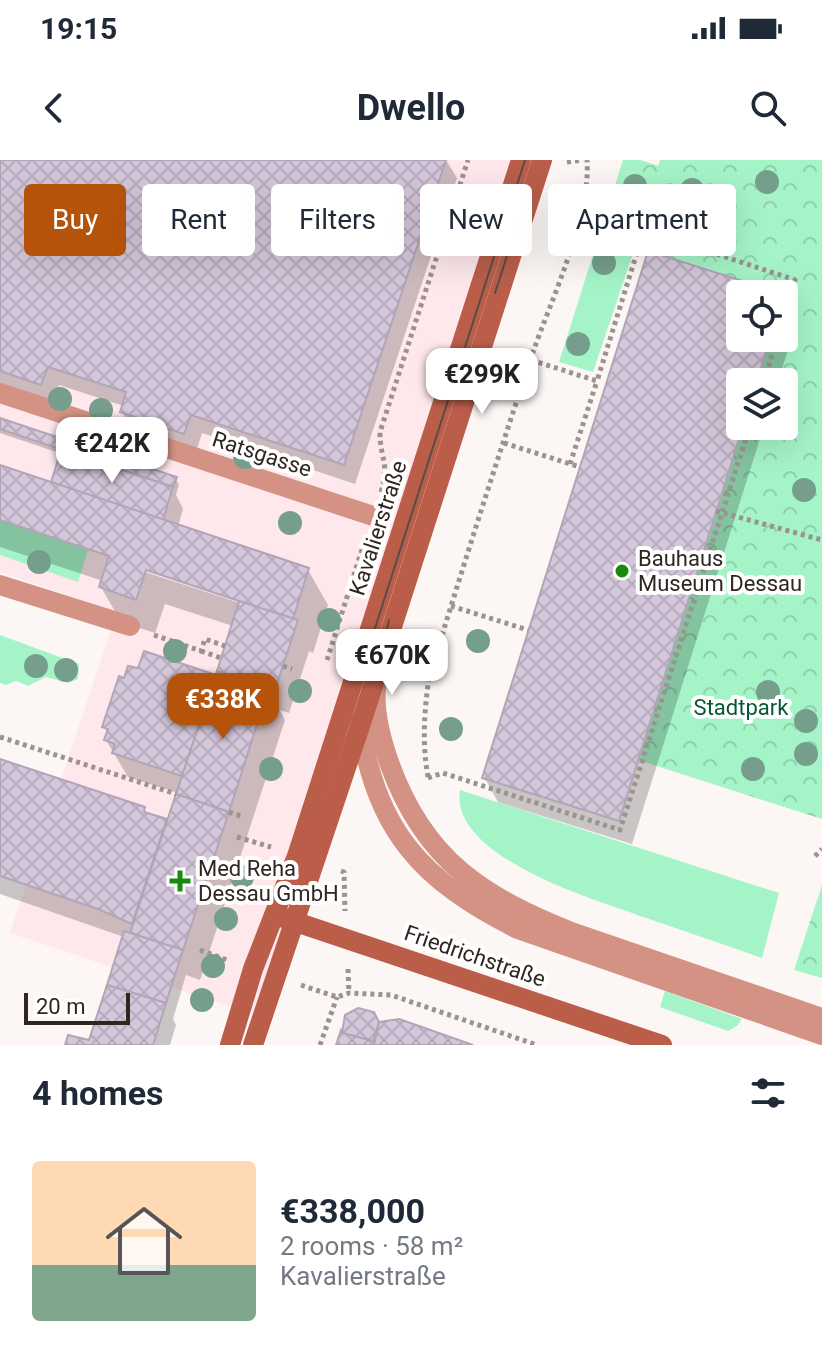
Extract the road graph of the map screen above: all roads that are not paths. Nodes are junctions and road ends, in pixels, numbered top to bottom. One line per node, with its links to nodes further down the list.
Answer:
1 (521, 160): 7 (street, Kavalierstraße)
2 (542, 160): 7 (street, Kavalierstraße)
3 (0, 393): 4 (street, Ratsgasse)
4 (373, 516)
5 (0, 585): 6 (street)
6 (130, 626)
7 (372, 656): 8 (street, Kavalierstraße); 8 (street); 9 (street, Kavalierstraße); 11 (street)
8 (361, 723): 10 (street, Kavalierstraße); 12 (street)
9 (273, 914): 10 (street, Friedrichstraße); 13 (street, Kavalierstraße)
10 (294, 921): 14 (street, Kavalierstraße); 15 (street, Friedrichstraße)
11 (822, 1018)
12 (822, 1035)
13 (230, 1045)
14 (253, 1045)
15 (662, 1045)

